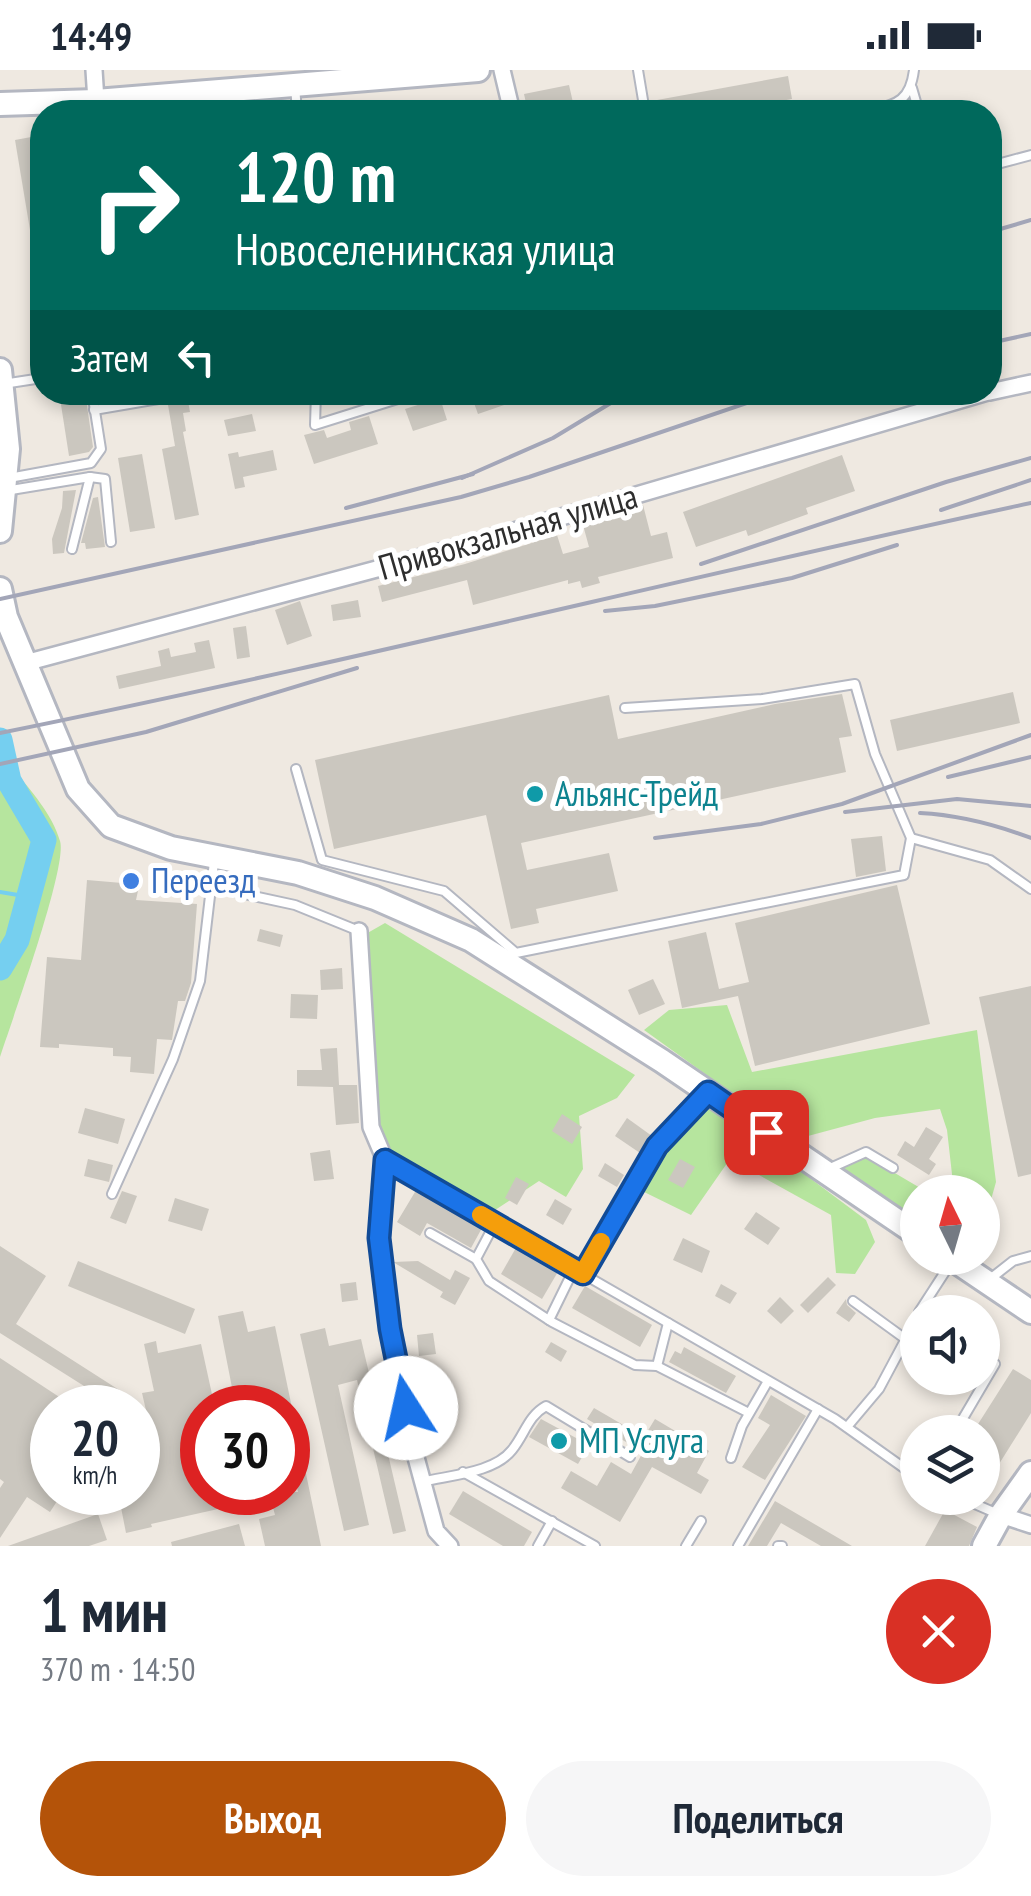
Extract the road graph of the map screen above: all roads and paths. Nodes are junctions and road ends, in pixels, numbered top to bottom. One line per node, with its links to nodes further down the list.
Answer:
1 (94, 70): 9 (street)
2 (502, 70): 12 (street)
3 (638, 70): 13 (lane)
4 (914, 70): 8 (lane)
5 (467, 71): 6 (main road)
6 (330, 77): 7 (main road)
7 (295, 86): 10 (main road); 11 (lane)
8 (912, 88): 14 (lane); 15 (lane)
9 (96, 100)
10 (109, 100)
11 (296, 100)
12 (509, 100)
13 (643, 100)
14 (901, 100)
15 (916, 100)
16 (30, 103): 17 (main road)
17 (0, 104)
18 (1031, 155): 19 (lane)
19 (1002, 163)
20 (1, 376): 21 (lane); 32 (main road)
21 (30, 377)
22 (1031, 382): 23 (street, Привокзальная улица)
23 (1002, 389)
24 (93, 405): 30 (lane)
25 (123, 405): 30 (lane)
26 (315, 405): 29 (lane)
27 (381, 405): 29 (lane)
28 (945, 405): 37 (street, Привокзальная улица)
29 (378, 406)
30 (94, 410): 32 (lane)
31 (90, 477): 32 (lane); 34 (lane); 35 (lane)
32 (3, 487): 33 (main road)
33 (0, 531)
34 (111, 542)
35 (72, 549)
36 (0, 589): 37 (main road)
37 (25, 663): 41 (main road)
38 (625, 708): 40 (lane)
39 (296, 769): 40 (lane)
40 (911, 838): 43 (lane)
41 (215, 855): 42 (lane); 45 (main road)
42 (212, 888): 44 (lane); 49 (lane)
43 (1031, 889)
44 (359, 931): 46 (street)
45 (708, 1092): 48 (main road); 56 (lane)
46 (385, 1160): 51 (lane); 75 (street)
47 (893, 1168): 48 (lane)
48 (824, 1171): 50 (main road)
49 (112, 1194)
50 (900, 1222)
51 (495, 1223): 54 (lane); 55 (lane)
52 (430, 1232): 54 (lane)
53 (1031, 1256): 58 (lane)
54 (476, 1259): 61 (lane)
55 (574, 1269): 56 (lane); 61 (lane)
56 (583, 1274): 62 (lane)
57 (976, 1275): 58 (main road)
58 (986, 1282): 60 (main road)
59 (853, 1301): 63 (lane)
60 (1031, 1312)
61 (549, 1320): 65 (lane)
62 (668, 1322): 65 (lane); 66 (lane)
63 (900, 1335)
64 (900, 1346): 69 (lane)
65 (657, 1366): 68 (lane)
66 (768, 1380): 67 (lane); 68 (lane)
67 (818, 1409): 69 (lane); 84 (lane)
68 (749, 1413): 71 (lane)
69 (846, 1427): 72 (lane)
70 (630, 1457): 73 (lane)
71 (731, 1458)
72 (900, 1465)
73 (463, 1472): 75 (lane); 77 (lane)
74 (1031, 1472): 76 (main road)
75 (422, 1482): 80 (street)
76 (1001, 1514): 79 (street); 85 (main road)
77 (552, 1521): 81 (lane); 82 (lane)
78 (701, 1521): 83 (lane)
79 (1031, 1525)
80 (450, 1546)
81 (538, 1546)
82 (596, 1546)
83 (686, 1546)
84 (738, 1546)
85 (984, 1546)

